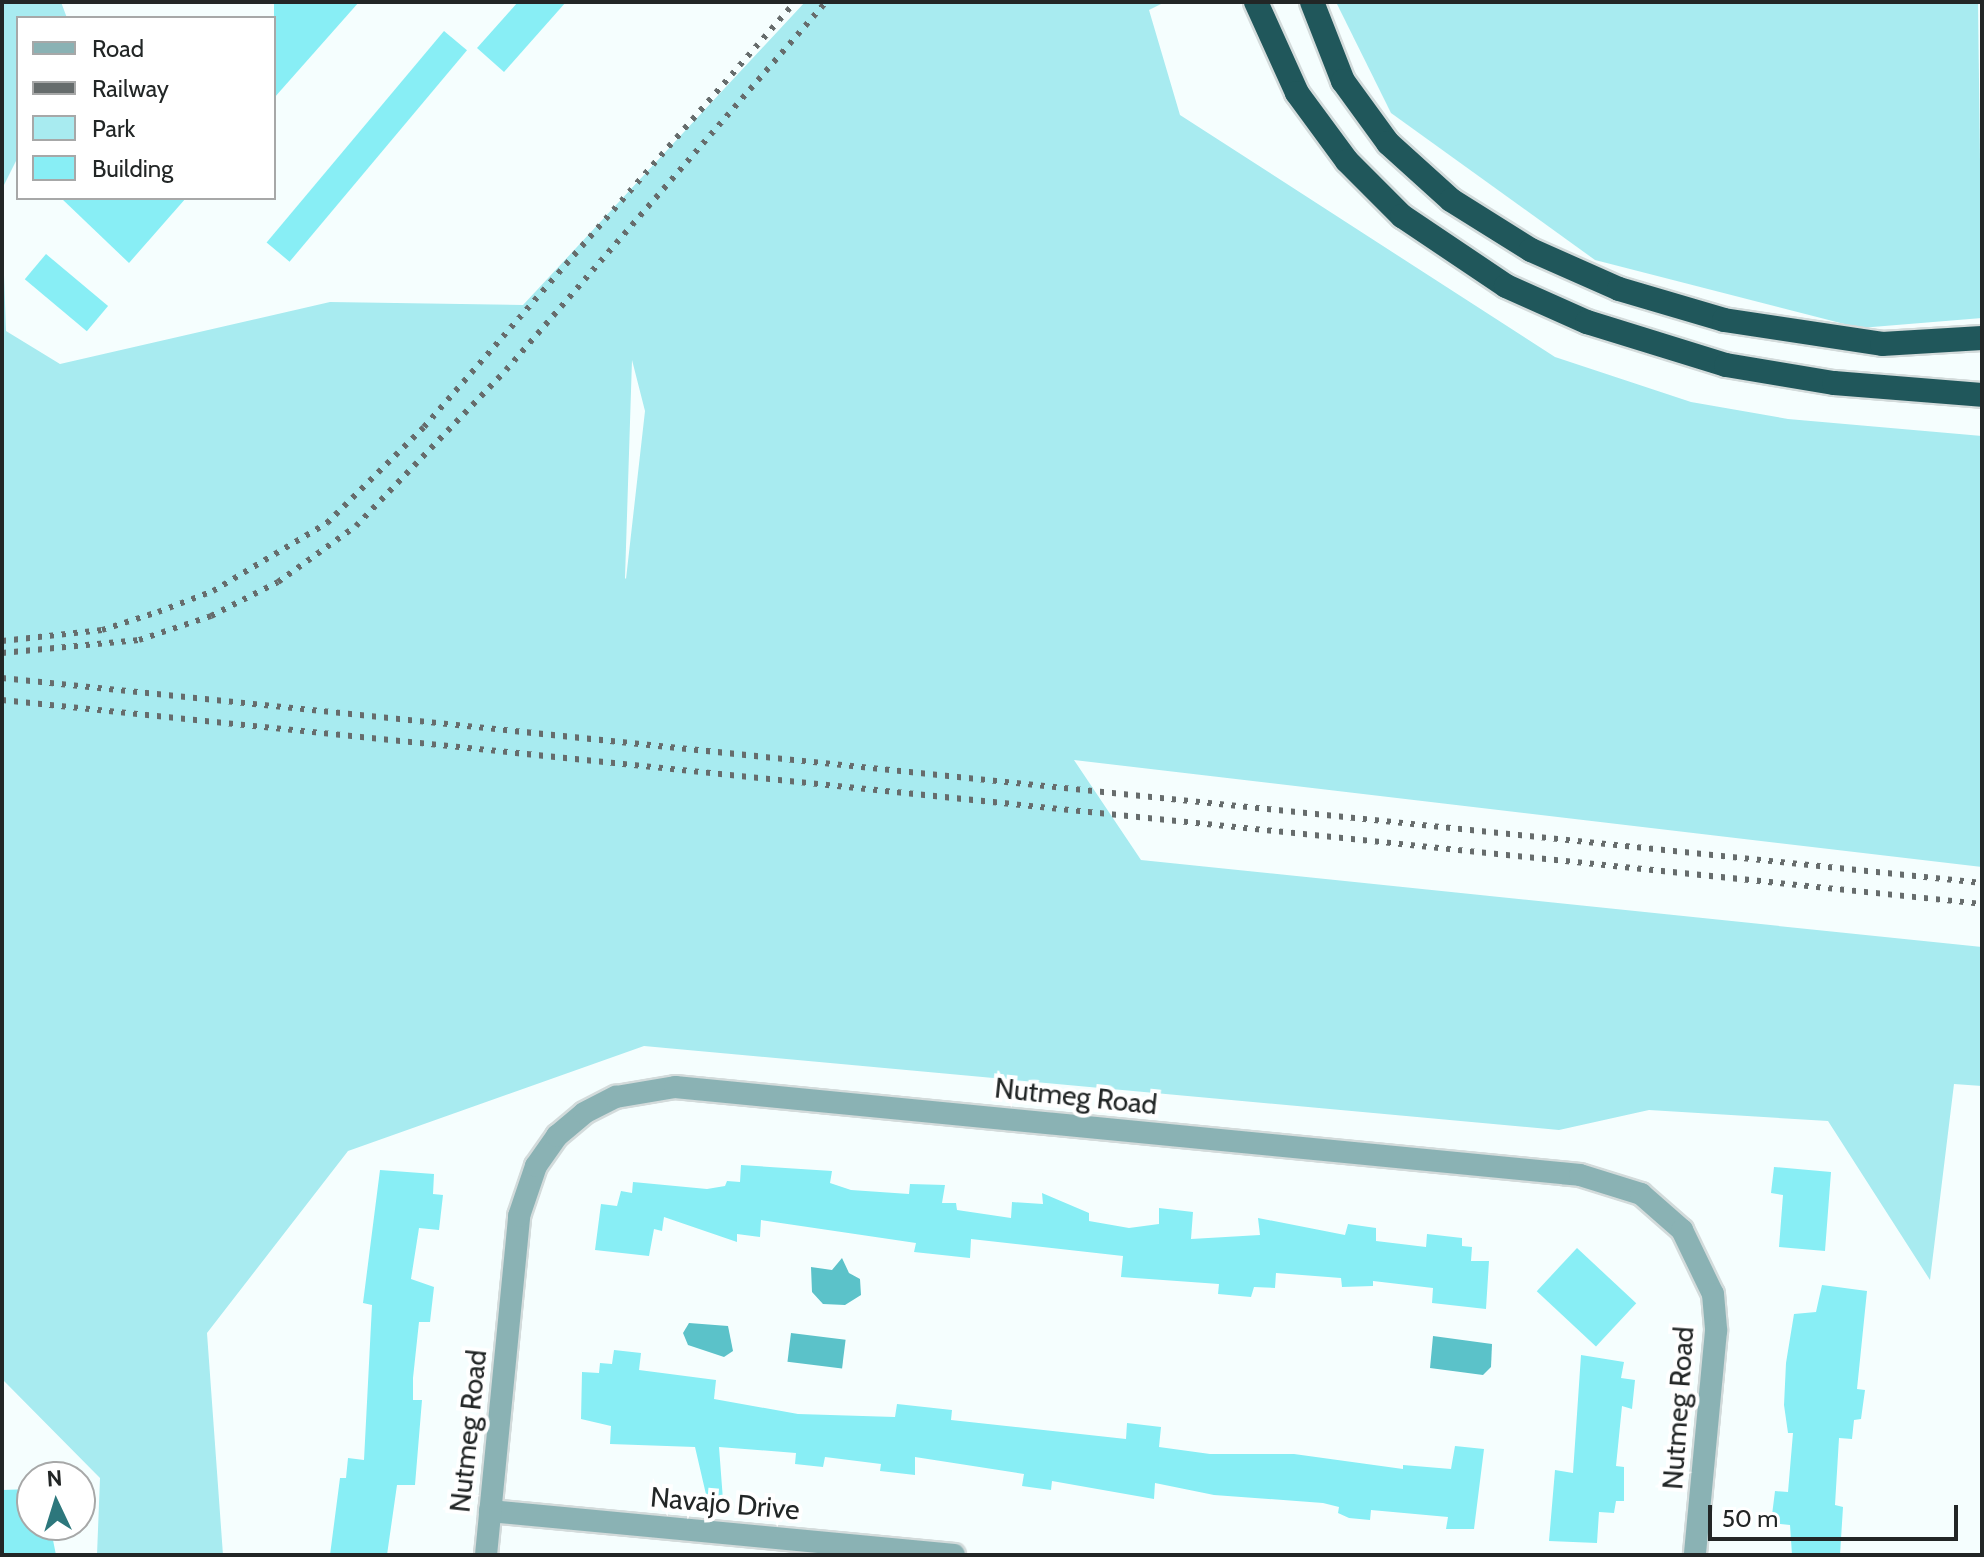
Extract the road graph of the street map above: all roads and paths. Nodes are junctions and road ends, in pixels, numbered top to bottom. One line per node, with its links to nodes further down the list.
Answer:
1 (1256, 2): 4 (highway)
2 (1312, 2): 3 (highway)
3 (1982, 338)
4 (1982, 395)
5 (490, 1511): 6 (street, Nutmeg Road); 7 (street, Navajo Drive); 8 (street, Nutmeg Road)
6 (486, 1555)
7 (954, 1555)
8 (1695, 1555)

